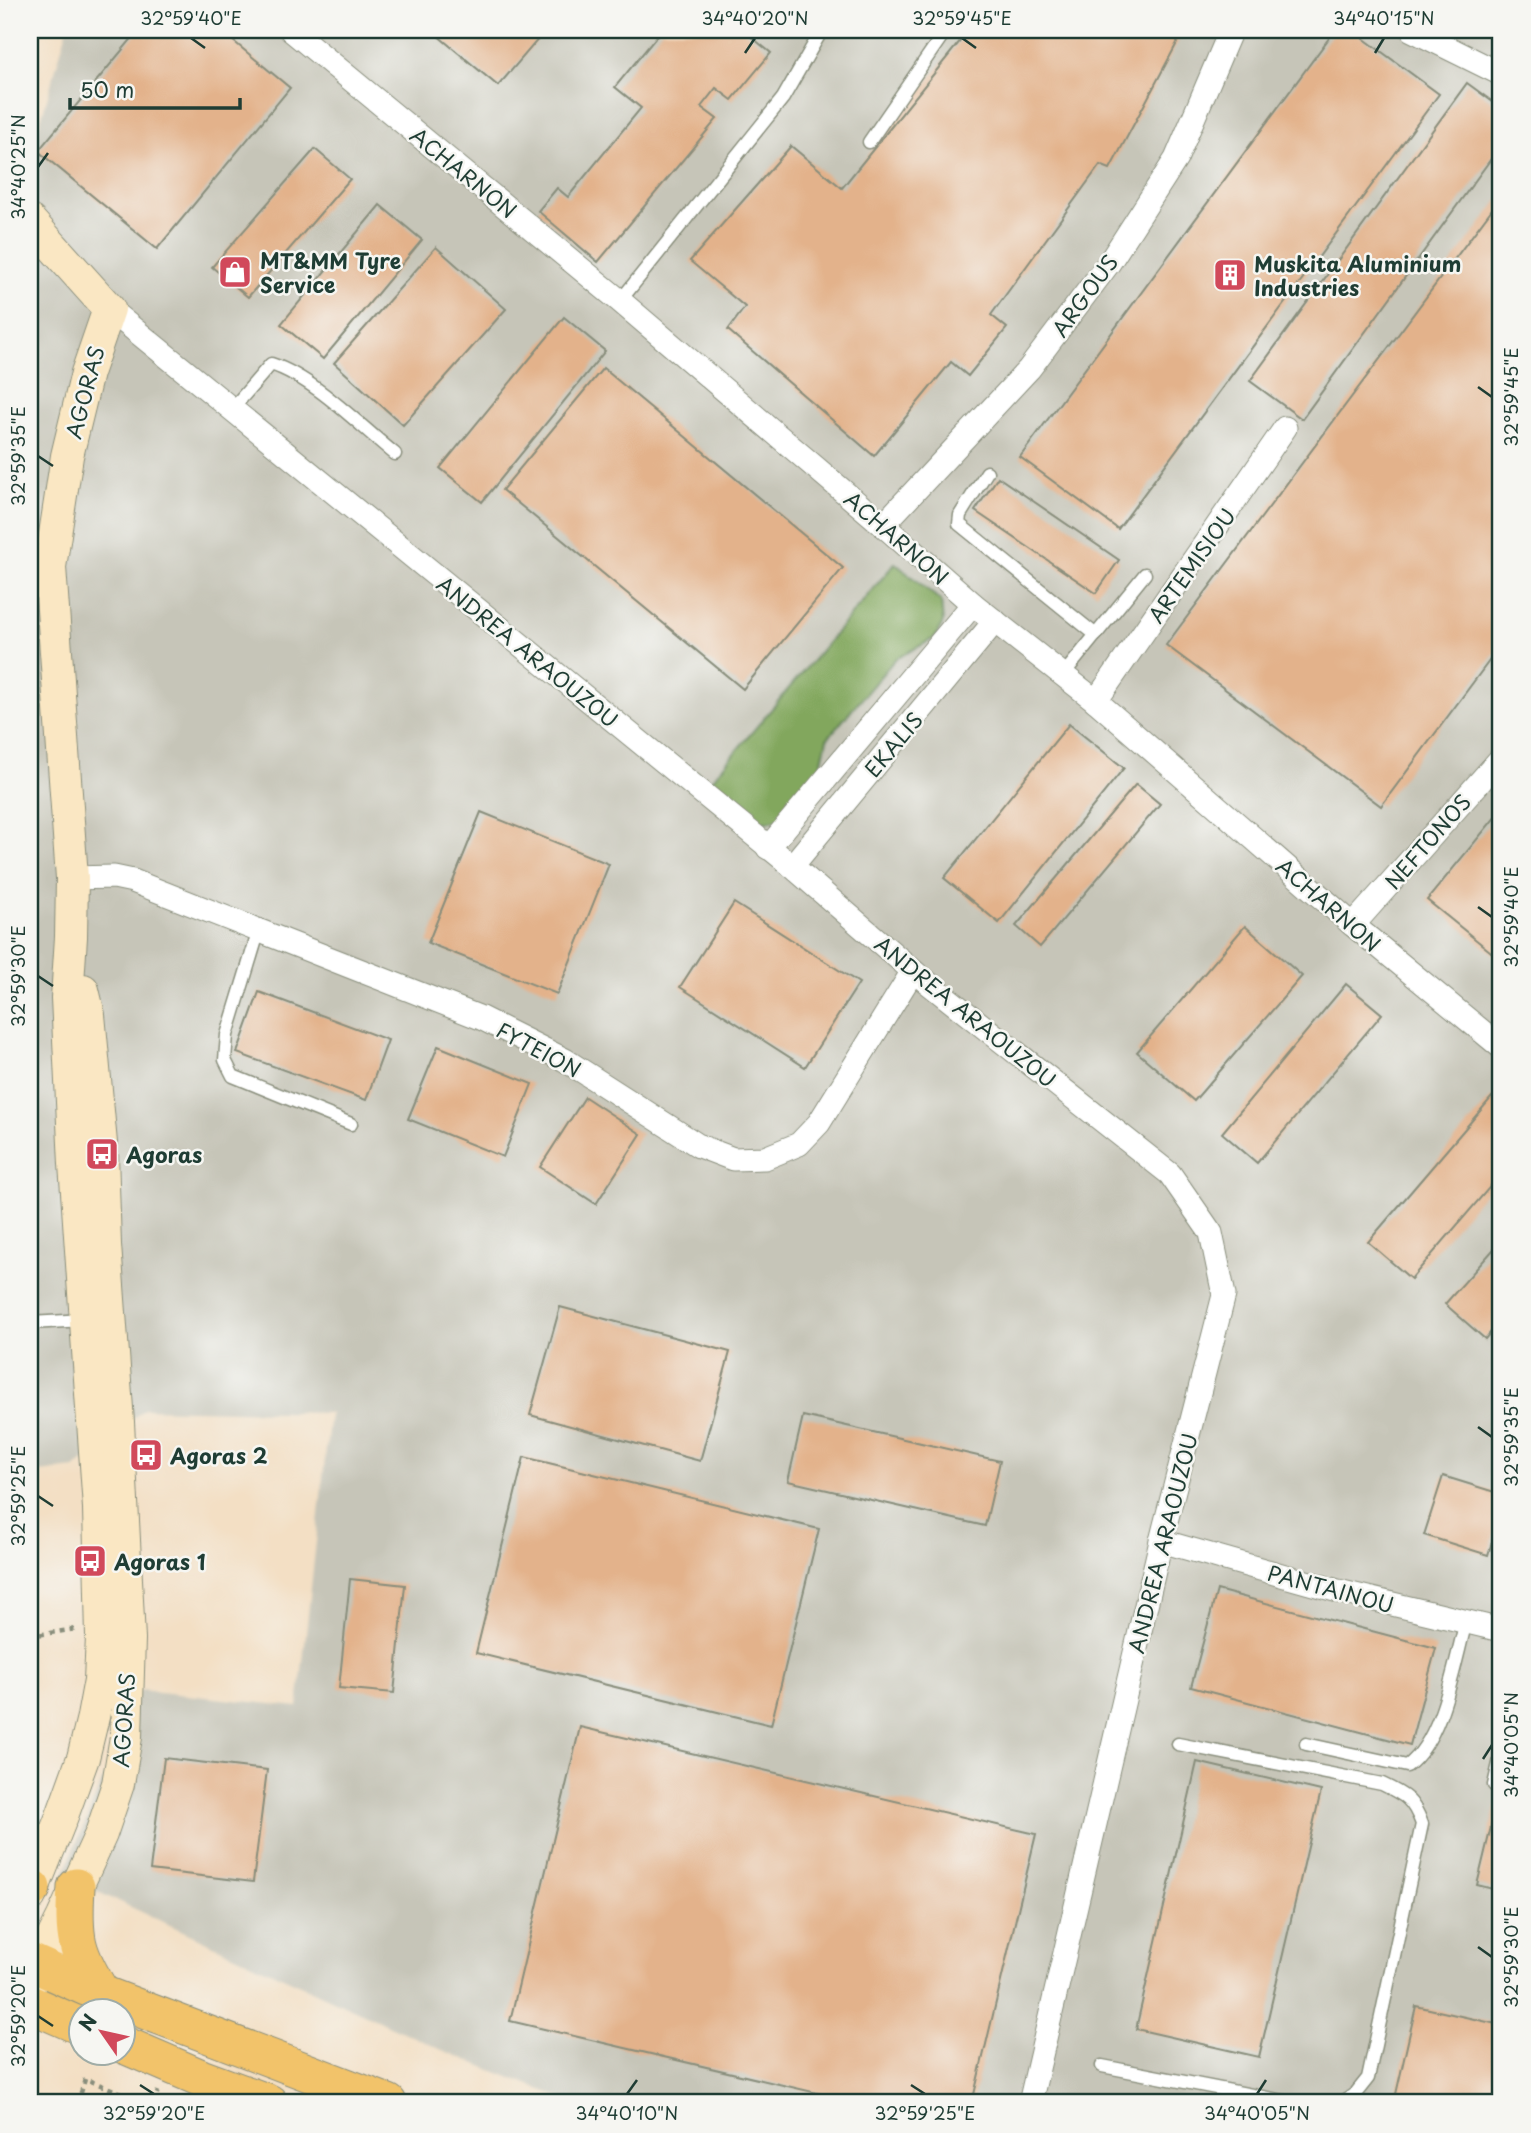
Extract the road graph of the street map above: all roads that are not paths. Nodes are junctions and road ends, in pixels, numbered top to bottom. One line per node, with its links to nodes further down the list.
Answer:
1 (291, 30): 9 (street, ACHARNON)
2 (822, 30): 9 (lane)
3 (946, 30): 7 (lane)
4 (1231, 30): 15 (street, ARGOUS)
5 (1412, 30): 6 (street)
6 (1501, 74)
7 (869, 142)
8 (30, 221): 10 (main road, ANDREA ARAOUZOU)
9 (620, 300): 15 (street, ACHARNON)
10 (110, 309): 11 (street, ANDREA ARAOUZOU); 25 (main road, AGORAS)
11 (232, 409): 13 (lane); 23 (street, ANDREA ARAOUZOU)
12 (1285, 428): 21 (street, ARTEMISIOU)
13 (395, 454)
14 (987, 472): 19 (lane)
15 (883, 525): 17 (street, ACHARNON)
16 (1145, 573): 19 (lane)
17 (973, 604): 18 (street, ACHARNON); 23 (street)
18 (995, 621): 20 (street, ACHARNON); 24 (street, EKALIS)
19 (1096, 635): 20 (lane)
20 (1063, 675): 21 (street, ACHARNON)
21 (1096, 701): 26 (street, ACHARNON)
22 (1501, 758): 26 (street, NEFTONOS)
23 (768, 848): 24 (street, ANDREA ARAOUZOU)
24 (792, 866): 29 (street, ANDREA ARAOUZOU)
25 (72, 878): 27 (street, FYTEION); 28 (main road, AGORAS)
26 (1353, 925): 30 (street, ACHARNON)
27 (259, 930): 29 (street, FYTEION); 31 (lane)
28 (71, 937): 32 (main road, AGORAS); 41 (main road, AGORAS)
29 (914, 971): 34 (street, ANDREA ARAOUZOU)
30 (1501, 1047)
31 (351, 1124)
32 (86, 1320): 33 (lane); 42 (main road, AGORAS)
33 (30, 1323)
34 (1161, 1541): 35 (street, PANTAINOU); 51 (street, ANDREA ARAOUZOU)
35 (1466, 1622): 36 (street, PANTAINOU); 38 (lane)
36 (1501, 1630)
37 (1178, 1744): 53 (lane)
38 (1306, 1744)
39 (1501, 1755): 40 (lane)
40 (1494, 1785)
41 (76, 1887): 43 (main road, AGORAS); 44 (main road)
42 (31, 1891)
43 (32, 1970): 44 (main road)
44 (102, 1994): 50 (main road)
45 (30, 2004): 46 (main road)
46 (66, 2020)
47 (136, 2050): 49 (main road)
48 (1102, 2066): 52 (lane)
49 (269, 2103)
50 (388, 2103)
51 (1030, 2103)
52 (1294, 2103)
53 (1342, 2103)

